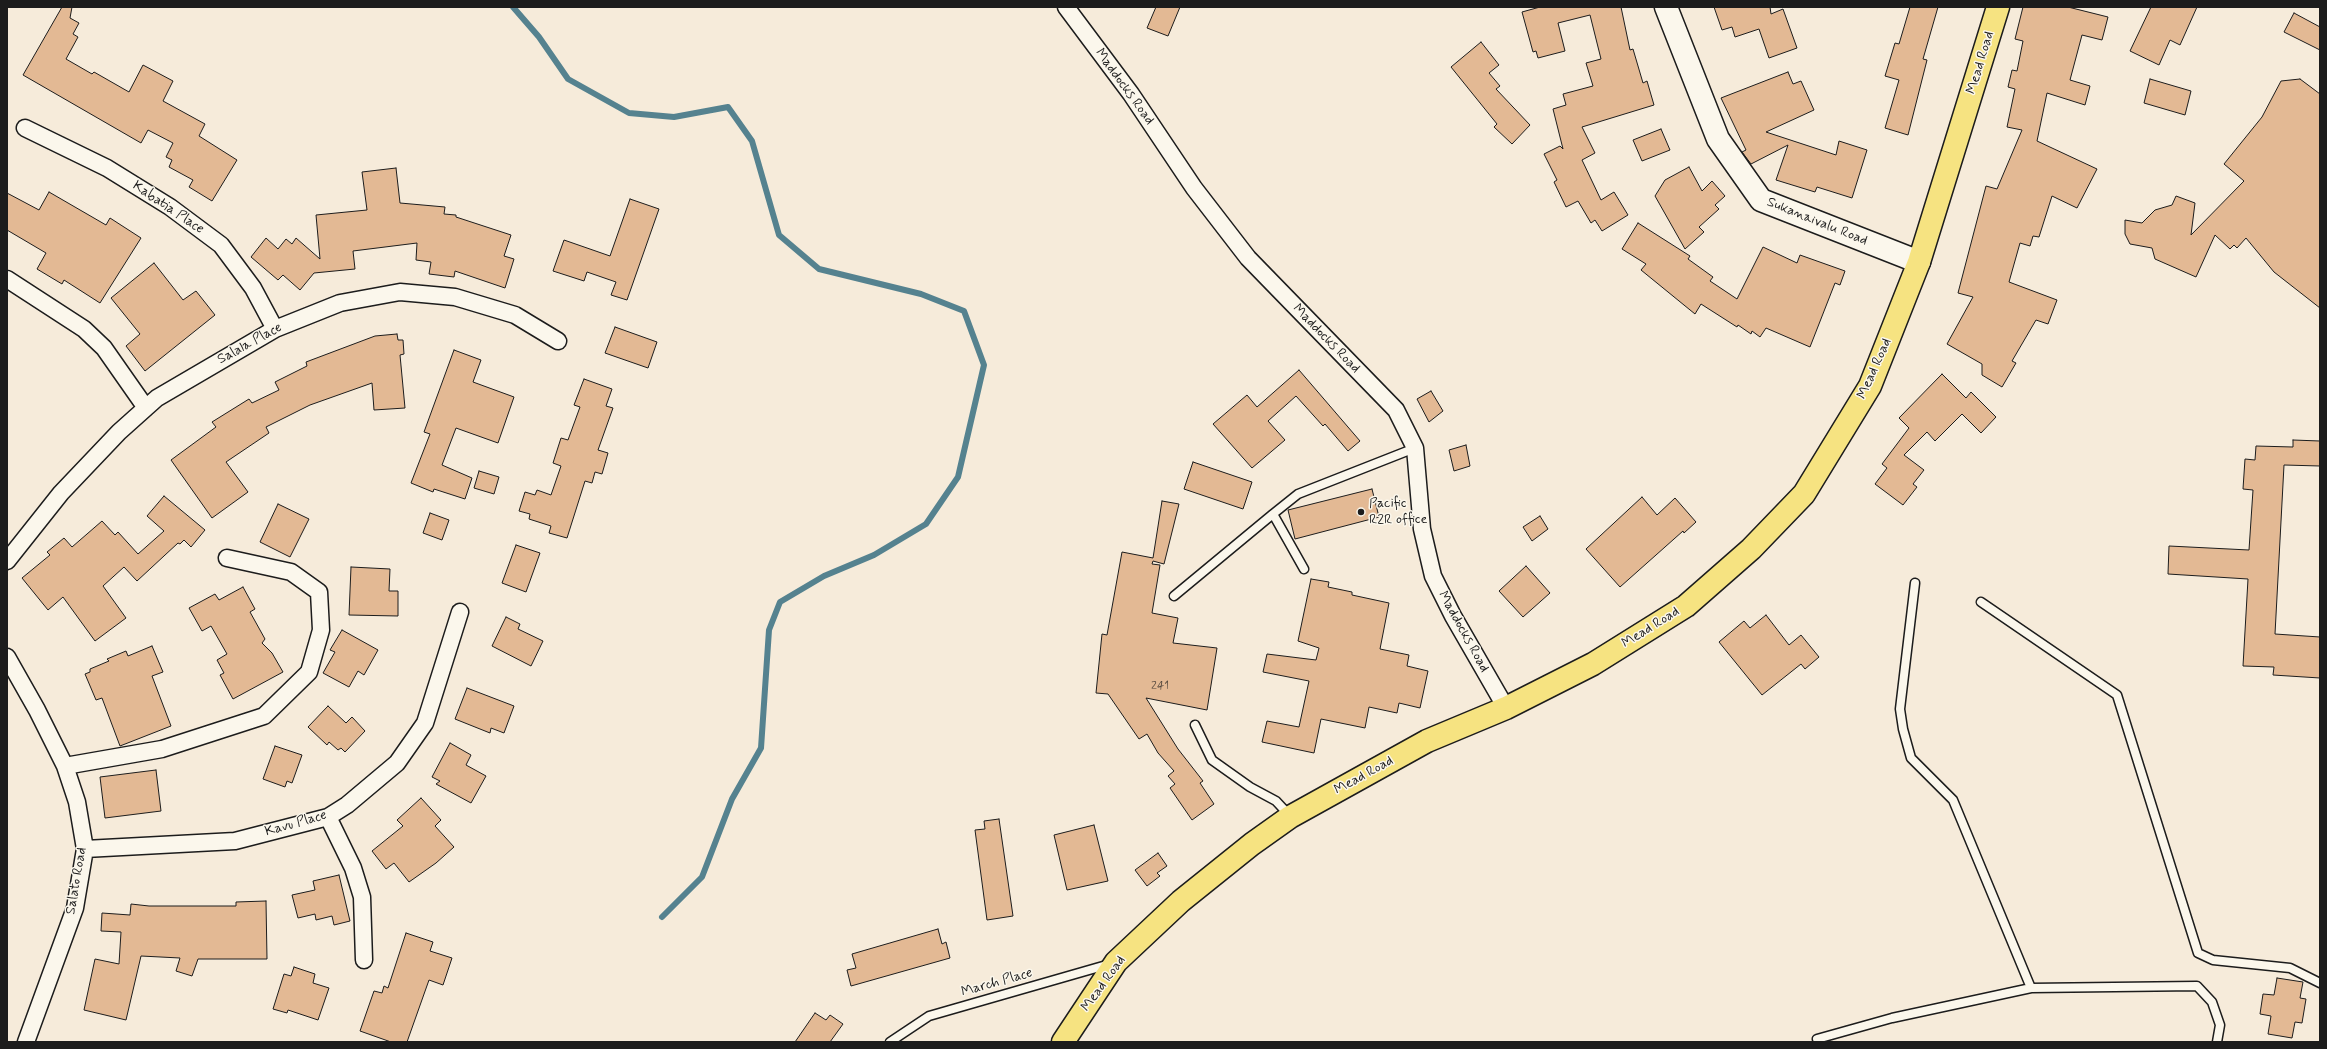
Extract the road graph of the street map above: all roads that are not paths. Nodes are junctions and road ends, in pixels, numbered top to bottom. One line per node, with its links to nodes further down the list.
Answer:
1 (1066, 7): 10 (street, Maddocks Road)
2 (1666, 7): 5 (main road, Sukanaivalu Road)
3 (1998, 7): 5 (main road, Mead Road)
4 (25, 128): 7 (street, Kabatia Place)
5 (1919, 262): 20 (main road, Mead Road)
6 (7, 279): 9 (street)
7 (275, 329): 8 (street, Salala Place); 9 (street, Salala Place)
8 (558, 341)
9 (146, 408): 13 (street, Salala Place)
10 (1415, 448): 11 (lane); 20 (street, Maddocks Road)
11 (1272, 514): 14 (lane); 16 (lane)
12 (227, 558): 22 (street)
13 (7, 561)
14 (1304, 569)
15 (1915, 582): 29 (lane)
16 (1174, 596)
17 (1982, 602): 28 (lane)
18 (460, 612): 23 (street, Kavu Place)
19 (7, 657): 22 (street, Salato Road)
20 (1506, 708): 24 (main road, Mead Road)
21 (1195, 725): 24 (lane)
22 (65, 766): 25 (street, Salato Road)
23 (328, 817): 25 (street, Kavu Place); 26 (street)
24 (1290, 817): 27 (main road, Mead Road)
25 (85, 849): 31 (street, Salato Road)
26 (364, 960)
27 (1116, 962): 32 (lane, March Place); 33 (main road, Mead Road)
28 (2320, 983)
29 (2031, 988): 30 (lane); 34 (lane)
30 (1817, 1039)
31 (26, 1042)
32 (890, 1042)
33 (1064, 1042)
34 (2217, 1042)

